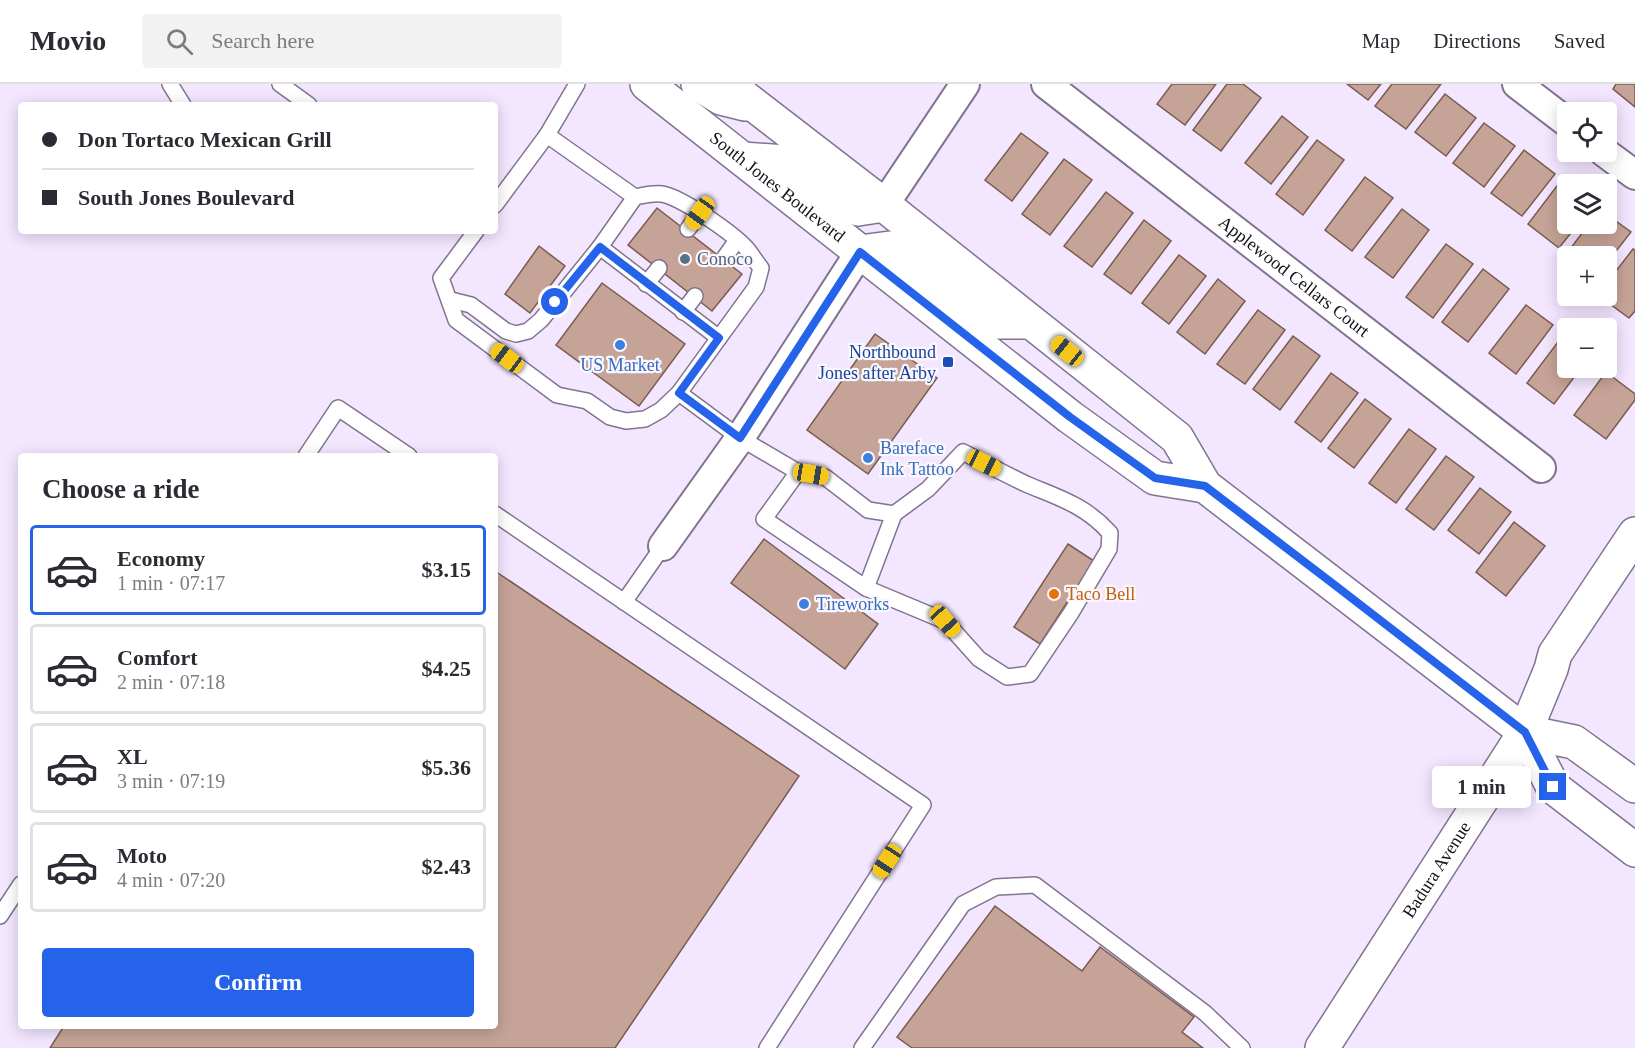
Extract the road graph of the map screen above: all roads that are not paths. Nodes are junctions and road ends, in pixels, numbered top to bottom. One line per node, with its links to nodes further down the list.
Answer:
1 (170, 84): 10 (lane)
2 (280, 84): 11 (lane)
3 (577, 84): 14 (lane)
4 (646, 84): 15 (main road, South Jones Boulevard)
5 (698, 84): 12 (main road)
6 (727, 84): 12 (main road, South Jones Boulevard)
7 (965, 84): 20 (street)
8 (1046, 84): 39 (street, Applewood Cellars Court)
9 (1517, 84): 13 (street)
10 (181, 102)
11 (305, 102)
12 (756, 106): 20 (main road, South Jones Boulevard)
13 (1557, 115)
14 (547, 135): 18 (lane); 19 (lane)
15 (743, 159): 20 (main road); 26 (main road, South Jones Boulevard)
16 (1617, 162): 17 (street)
17 (1635, 175)
18 (635, 197): 21 (lane); 25 (lane)
19 (498, 202)
20 (884, 205): 33 (main road, South Jones Boulevard)
21 (700, 213): 22 (lane); 24 (lane)
22 (688, 229)
23 (474, 234): 31 (lane)
24 (737, 240): 27 (lane); 34 (lane)
25 (600, 247): 29 (lane); 31 (lane)
26 (860, 252): 33 (main road); 36 (street); 41 (main road, South Jones Boulevard)
27 (725, 257)
28 (659, 268): 29 (lane)
29 (646, 284): 32 (lane)
30 (695, 296): 32 (lane)
31 (450, 300): 35 (lane)
32 (683, 312): 34 (lane)
33 (1031, 322): 41 (main road, South Jones Boulevard)
34 (719, 338): 35 (lane)
35 (679, 393): 36 (lane)
36 (740, 438): 40 (lane); 45 (street)
37 (308, 453): 38 (lane)
38 (405, 453)
39 (1541, 468)
40 (798, 472): 42 (lane); 46 (lane)
41 (1205, 486): 48 (main road, South Jones Boulevard)
42 (894, 514): 46 (lane); 46 (lane)
43 (498, 516): 47 (lane)
44 (1635, 534): 48 (main road, Badura Avenue)
45 (663, 546): 47 (lane)
46 (866, 588)
47 (624, 602): 53 (lane)
48 (1525, 732): 49 (main road, South Jones Boulevard); 50 (main road, South Jones Boulevard); 56 (main road, Badura Avenue)
49 (1635, 786)
50 (1635, 850)
51 (18, 889): 52 (lane)
52 (0, 916)
53 (767, 1048)
54 (862, 1048): 55 (lane)
55 (1242, 1048)
56 (1322, 1048)

